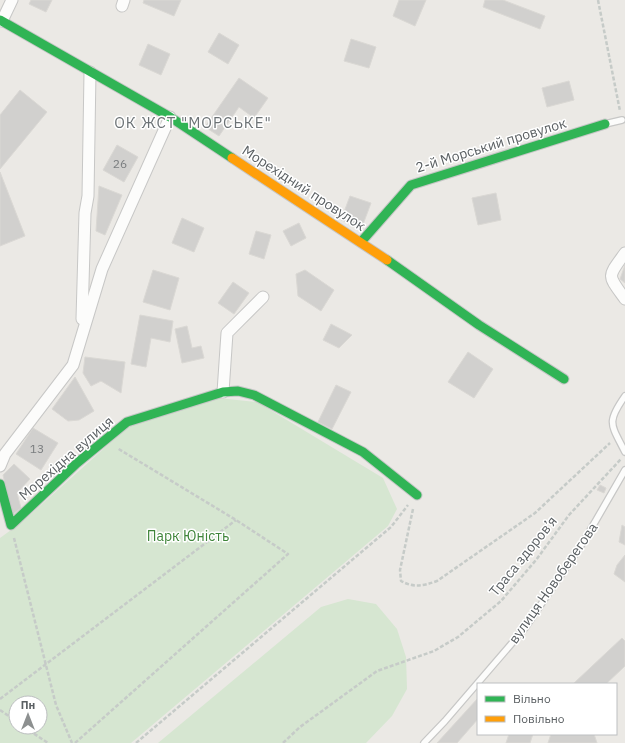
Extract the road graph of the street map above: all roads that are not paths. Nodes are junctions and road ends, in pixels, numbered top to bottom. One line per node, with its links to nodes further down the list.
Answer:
1 (12, 0): 2 (street)
2 (1, 21): 3 (street, Морехідний провулок)
3 (90, 72): 4 (street, Морехідний провулок); 11 (street)
4 (170, 117): 7 (street, Морехідний провулок); 11 (street)
5 (622, 120): 6 (lane)
6 (605, 124): 7 (street, 2-й Морський провулок)
7 (362, 242): 12 (street, Морехідний провулок)
8 (625, 253): 10 (street)
9 (263, 297): 13 (street)
10 (625, 299)
11 (82, 331): 16 (street)
12 (564, 379)
13 (223, 392): 18 (street, Морехідна вулиця); 19 (street, Морехідна вулиця)
14 (624, 396): 15 (lane)
15 (625, 454)
16 (0, 466)
17 (625, 470): 20 (lane, вулиця Новоберегова)
18 (0, 484)
19 (417, 495)
20 (424, 743)

